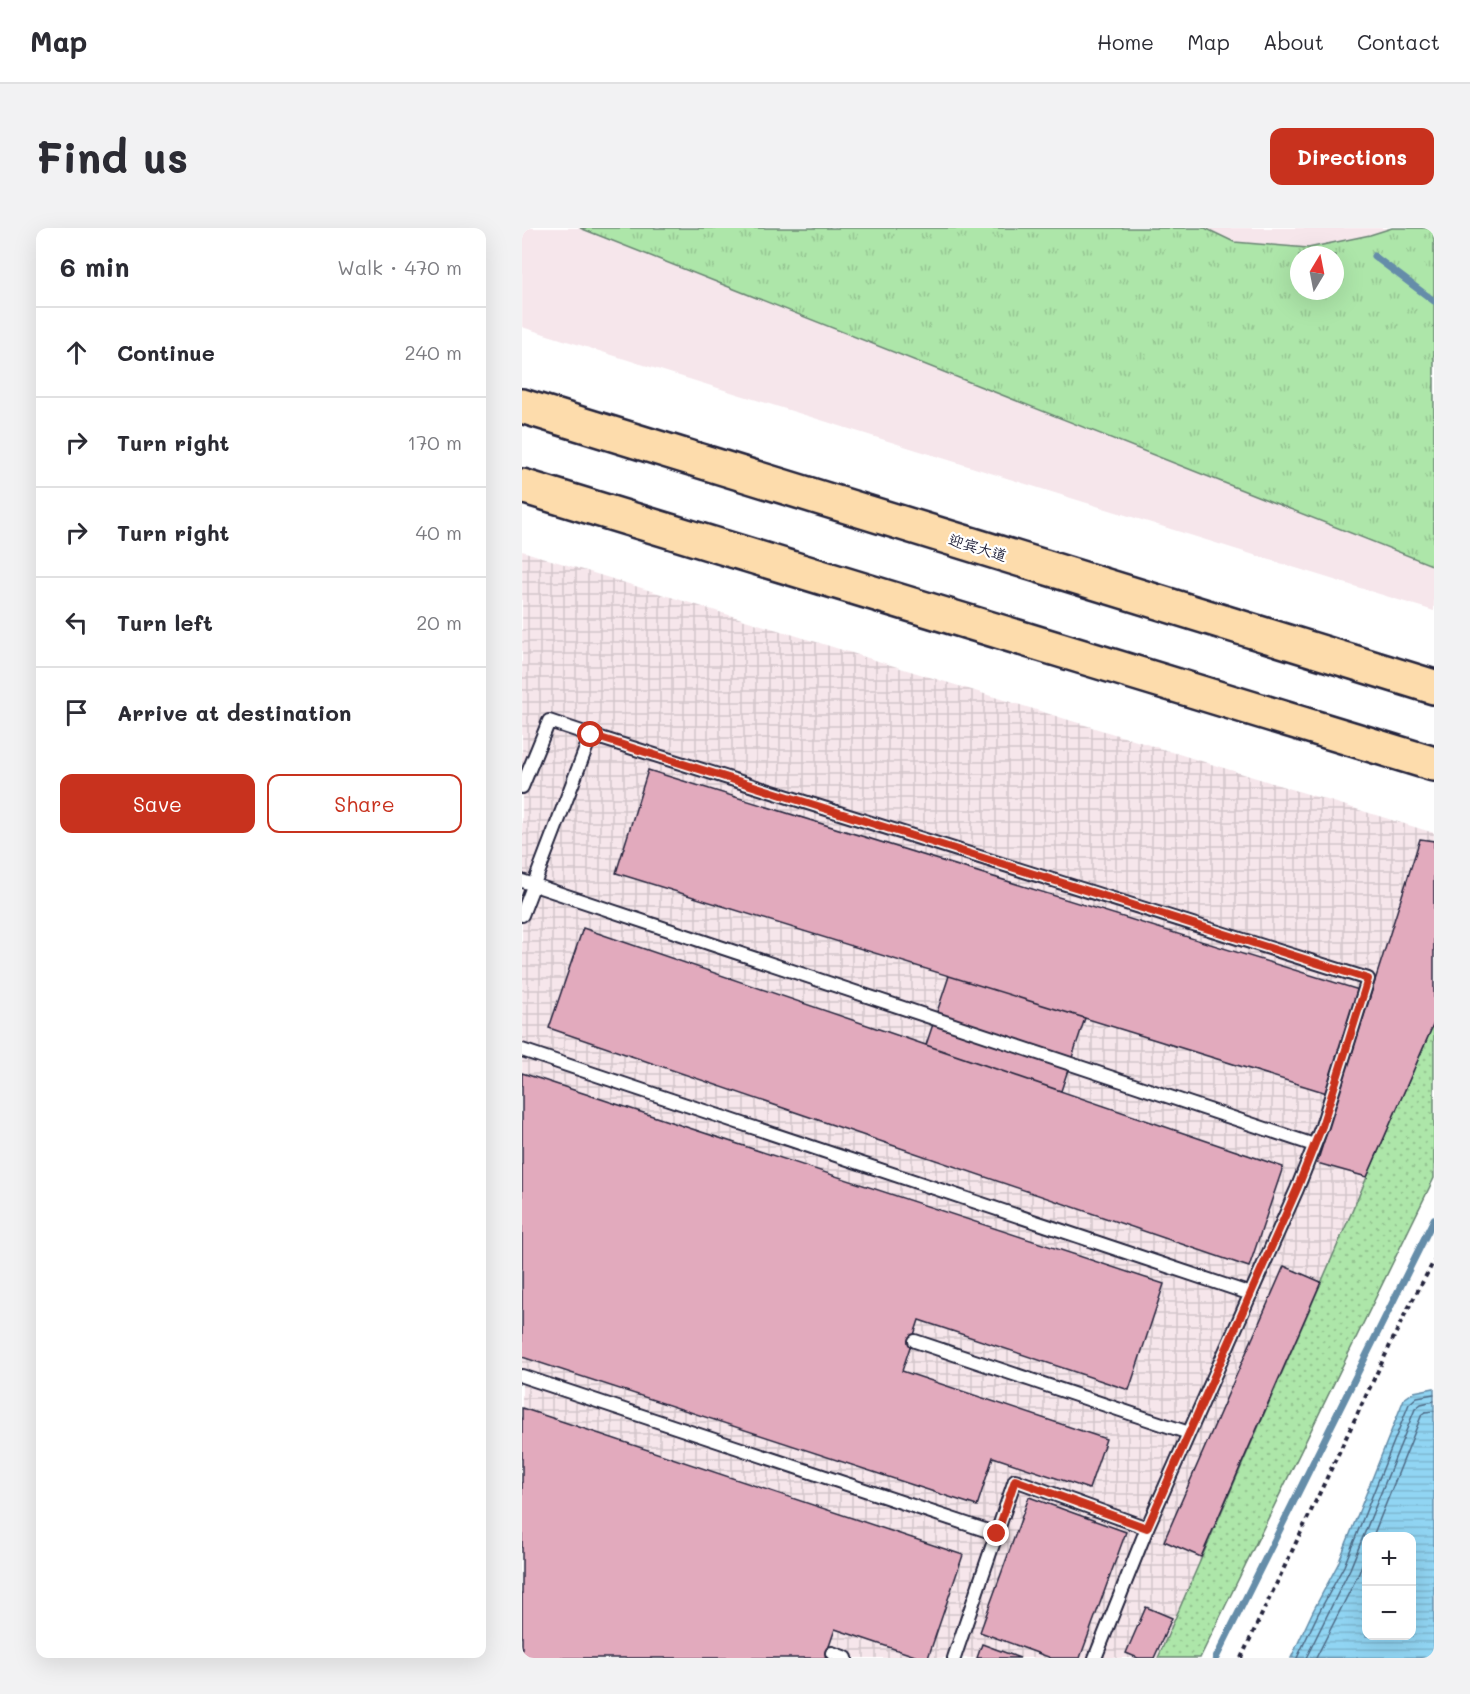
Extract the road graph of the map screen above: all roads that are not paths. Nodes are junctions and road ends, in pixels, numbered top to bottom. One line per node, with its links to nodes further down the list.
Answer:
1 (522, 406): 3 (highway, 迎宾大道)
2 (522, 486): 5 (highway)
3 (1434, 687)
4 (591, 735): 6 (lane); 7 (lane); 10 (lane)
5 (1434, 764)
6 (522, 787)
7 (528, 883): 8 (lane); 10 (lane)
8 (522, 915)
9 (522, 1050): 11 (lane)
10 (1314, 1145): 11 (lane)
11 (1251, 1294): 14 (lane)
12 (915, 1341): 14 (lane)
13 (522, 1376): 16 (lane)
14 (1189, 1433): 15 (lane)
15 (1147, 1528): 16 (lane); 20 (lane)
16 (997, 1534): 19 (lane)
17 (832, 1653): 18 (lane)
18 (846, 1658)
19 (954, 1658)
20 (1095, 1658)

